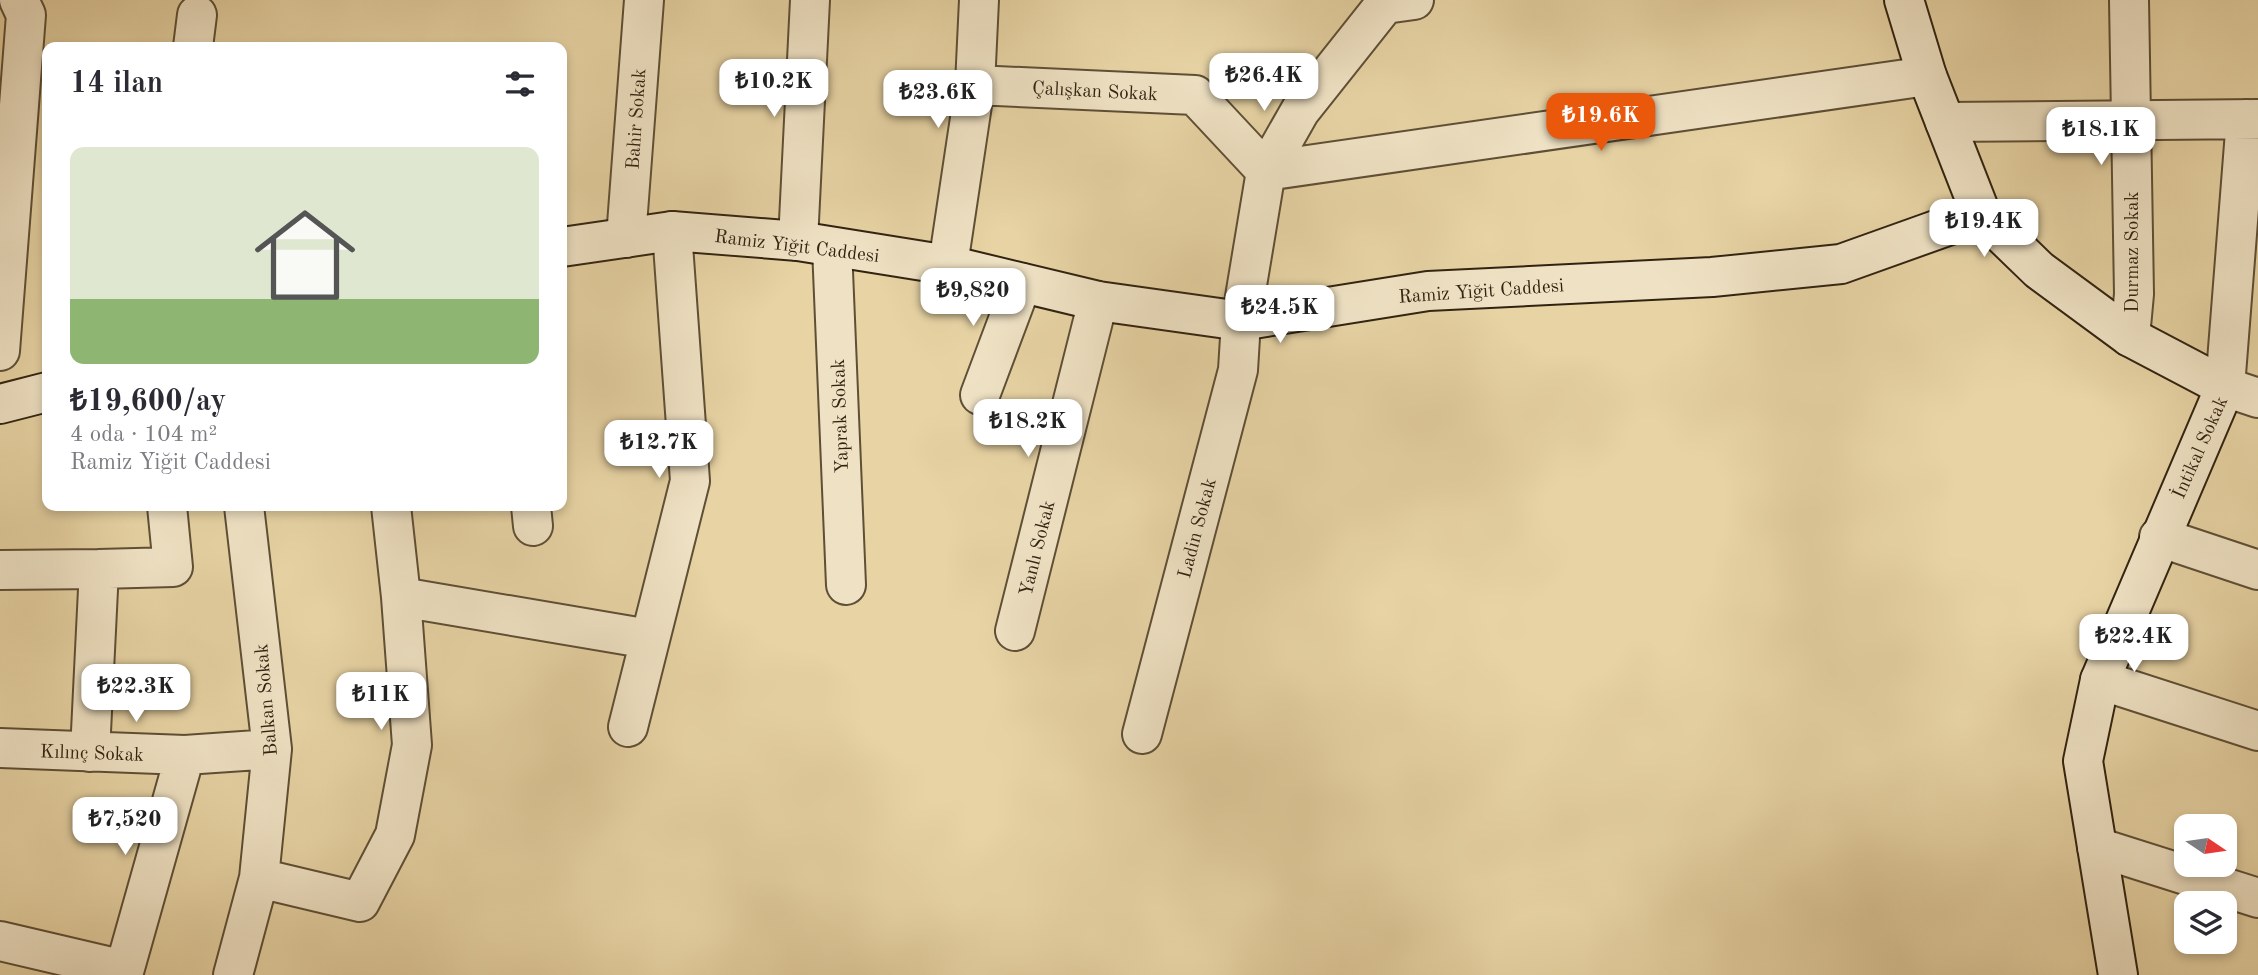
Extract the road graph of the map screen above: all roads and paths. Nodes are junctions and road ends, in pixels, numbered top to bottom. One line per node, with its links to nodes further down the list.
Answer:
1 (19, 0): 24 (street)
2 (644, 0): 16 (street, Bahir Sokak)
3 (810, 0): 17 (street, Yaprak Sokak)
4 (979, 0): 9 (street)
5 (1905, 0): 8 (street, İntikal Sokak)
6 (2129, 0): 10 (street, Durmaz Sokak)
7 (1396, 1): 13 (street)
8 (1927, 76): 12 (street, İntikal Sokak); 13 (street)
9 (975, 85): 13 (street, Çalışkan Sokak); 19 (street)
10 (2129, 119): 11 (street); 12 (street); 23 (street, Durmaz Sokak)
11 (2252, 119): 26 (street)
12 (1945, 122): 14 (street, İntikal Sokak)
13 (1266, 172): 22 (street)
14 (1981, 214): 22 (street, Ramiz Yiğit Caddesi); 23 (street, İntikal Sokak)
15 (673, 231): 16 (street, Ramiz Yiğit Caddesi); 17 (street, Ramiz Yiğit Caddesi); 39 (street)
16 (626, 238): 18 (street, Ramiz Yiğit Caddesi)
17 (815, 244): 19 (street, Ramiz Yiğit Caddesi); 36 (street, Yaprak Sokak)
18 (567, 246)
19 (947, 265): 20 (street, Ramiz Yiğit Caddesi)
20 (1022, 283): 21 (street, Ramiz Yiğit Caddesi); 27 (street)
21 (1098, 301): 22 (street, Ramiz Yiğit Caddesi); 38 (street, Yanlı Sokak)
22 (1241, 321): 43 (street, Ladin Sokak)
23 (2130, 337): 26 (street, İntikal Sokak)
24 (0, 351)
25 (42, 393): 28 (street)
26 (2242, 393): 32 (street, İntikal Sokak)
27 (980, 395)
28 (0, 404)
29 (167, 511): 33 (street)
30 (245, 511): 45 (street, Balkan Sokak)
31 (392, 511): 37 (street)
32 (2159, 537): 35 (street); 40 (street, İntikal Sokak)
33 (99, 569): 34 (street); 46 (street)
34 (0, 570)
35 (2258, 570)
36 (846, 585)
37 (401, 597): 39 (street); 49 (street)
38 (1015, 631)
39 (649, 639): 41 (street)
40 (2100, 680): 42 (street); 48 (street, İntikal Sokak)
41 (628, 727)
42 (2258, 731)
43 (1142, 734)
44 (0, 748): 46 (street, Kılınç Sokak)
45 (272, 749): 47 (street, Kılınç Sokak); 49 (street, Balkan Sokak)
46 (90, 752): 47 (street, Kılınç Sokak)
47 (185, 755): 52 (street)
48 (2097, 847): 50 (street); 54 (street, İntikal Sokak)
49 (259, 878): 53 (street, Balkan Sokak)
50 (2258, 898)
51 (0, 941): 52 (street)
52 (123, 972)
53 (233, 975)
54 (2118, 975)

